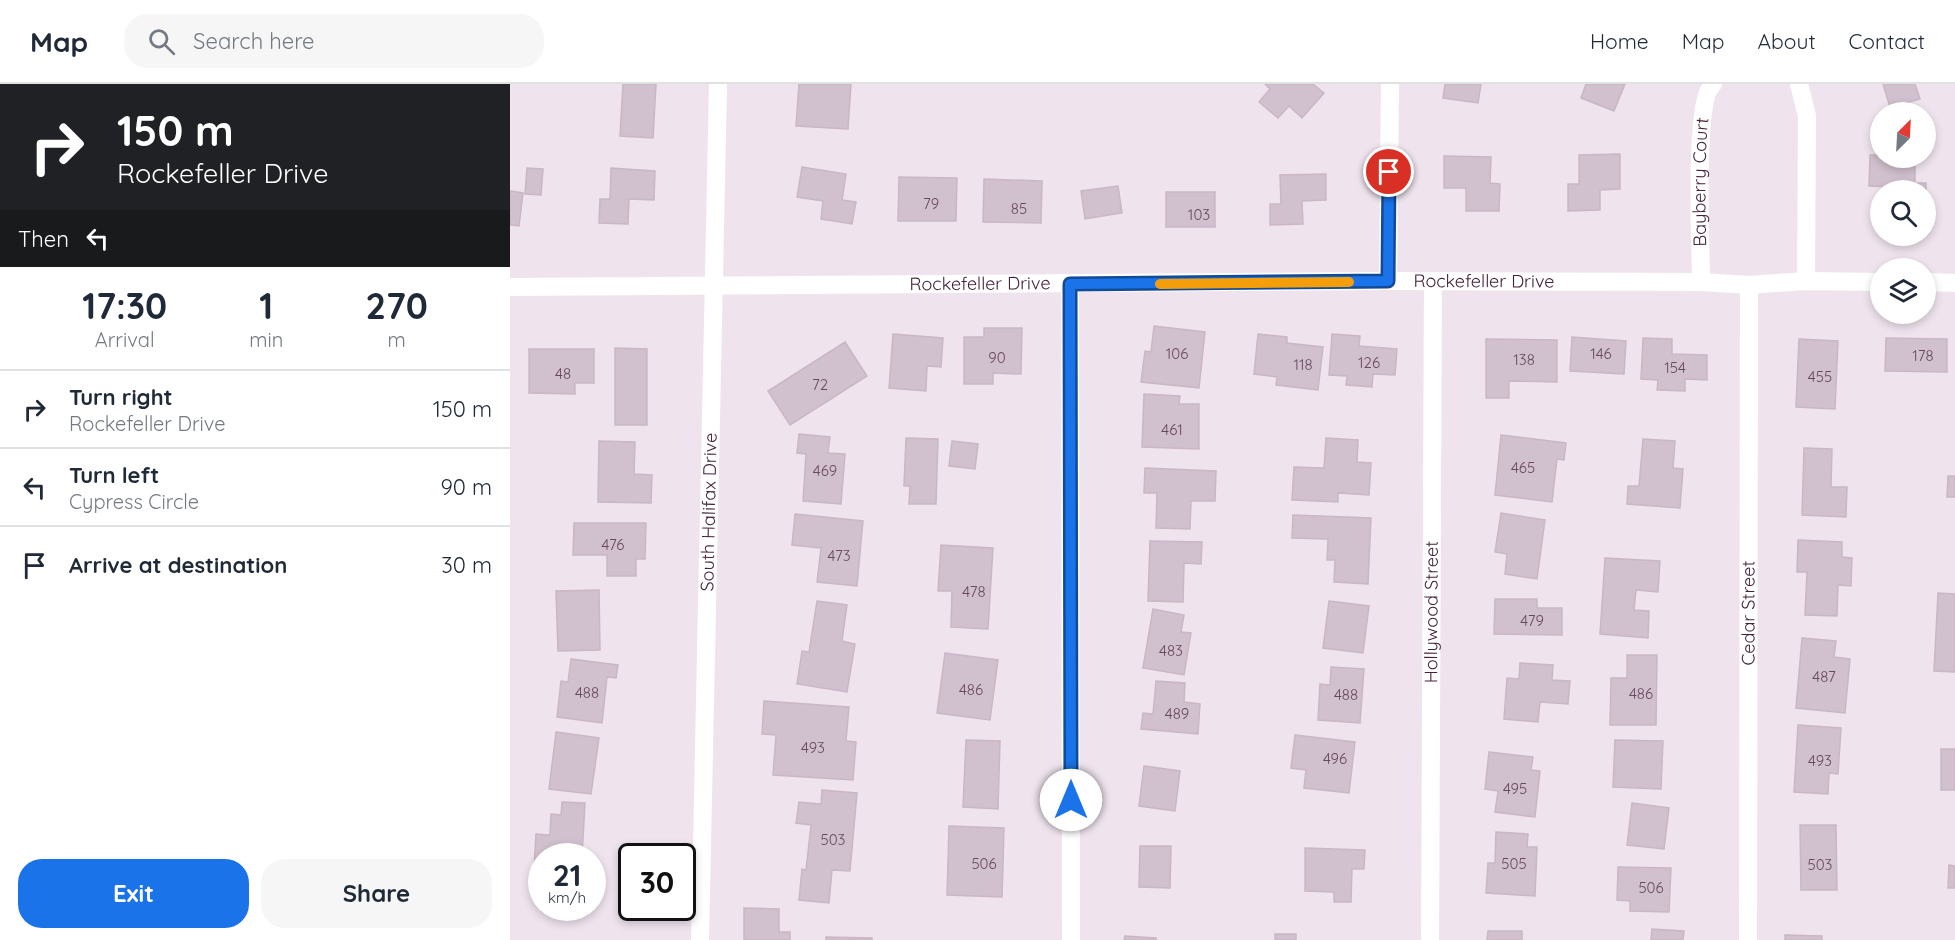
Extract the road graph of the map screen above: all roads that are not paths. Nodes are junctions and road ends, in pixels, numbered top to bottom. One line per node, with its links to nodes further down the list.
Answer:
1 (718, 84): 13 (street, South Halifax Drive)
2 (1390, 84): 5 (street)
3 (1713, 84): 7 (street, Bayberry Court)
4 (1799, 84): 6 (street)
5 (1388, 281): 10 (street, Rockefeller Drive); 12 (street, Rockefeller Drive)
6 (1806, 281): 8 (street, Rockefeller Drive); 14 (street, Rockefeller Drive)
7 (1701, 282): 10 (street, Rockefeller Drive); 14 (street, Rockefeller Drive)
8 (1870, 282)
9 (1936, 282): 11 (street)
10 (1433, 283): 18 (street, Hollywood Street)
11 (1955, 283)
12 (1070, 284): 13 (street, Rockefeller Drive); 17 (street)
13 (714, 285): 15 (street, Rockefeller Drive); 16 (street, South Halifax Drive)
14 (1749, 285): 19 (street, Cedar Street)
15 (510, 287)
16 (700, 940)
17 (1071, 940)
18 (1430, 940)
19 (1748, 940)

